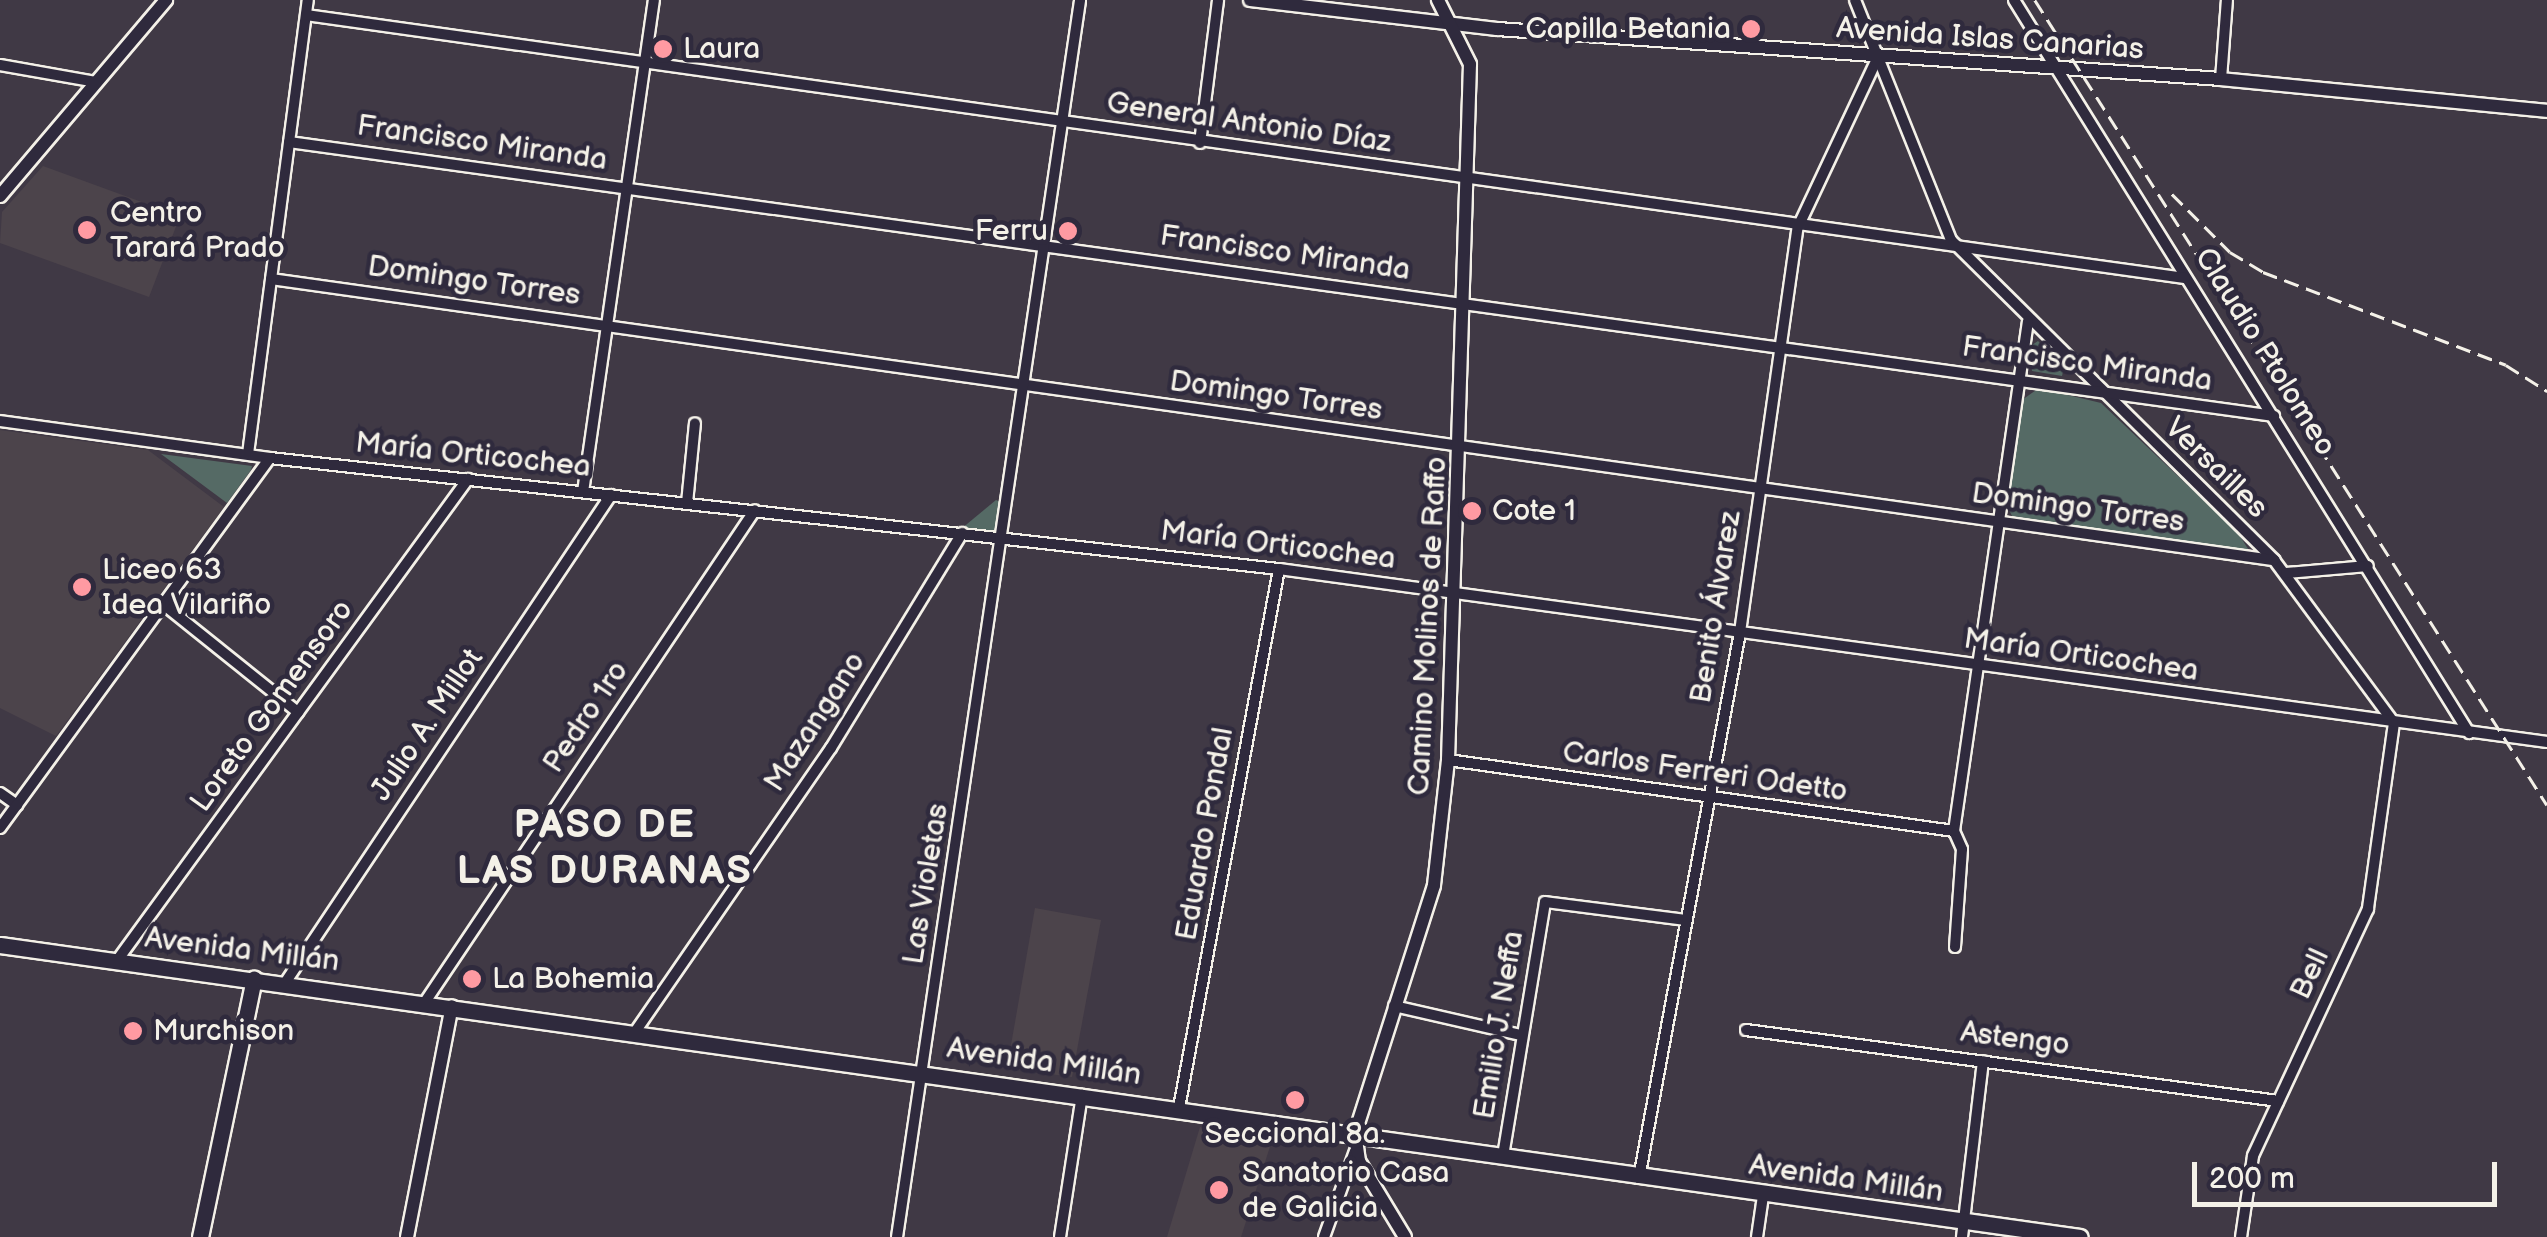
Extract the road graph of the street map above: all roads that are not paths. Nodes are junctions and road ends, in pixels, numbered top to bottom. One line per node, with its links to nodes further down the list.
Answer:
1 (166, 0): 18 (street)
2 (308, 0): 11 (street)
3 (654, 0): 14 (street)
4 (1080, 0): 20 (street)
5 (1218, 0): 22 (street)
6 (1250, 0): 12 (street, Avenida Islas Canarias)
7 (1438, 0): 12 (street, Camino Molinos de Raffo)
8 (1855, 0): 13 (street, Versailles)
9 (2014, 0): 16 (street, Claudio Ptolomeo)
10 (2228, 0): 17 (street)
11 (306, 15): 14 (street, General Antonio Díaz); 21 (street)
12 (1454, 24): 13 (street, Avenida Islas Canarias); 23 (street, Camino Molinos de Raffo)
13 (1878, 57): 16 (street, Avenida Islas Canarias); 26 (street, Benito Álvarez); 28 (street, Versailles)
14 (645, 62): 20 (street, General Antonio Díaz); 24 (street)
15 (0, 65): 18 (street)
16 (2058, 70): 17 (street, Avenida Islas Canarias); 29 (street, Claudio Ptolomeo)
17 (2221, 79): 19 (street, Avenida Islas Canarias)
18 (96, 82): 25 (street)
19 (2547, 111)
20 (1063, 121): 22 (street, General Antonio Díaz); 27 (street)
21 (289, 142): 24 (street, Francisco Miranda); 30 (street)
22 (1200, 143): 23 (street, General Antonio Díaz)
23 (1469, 180): 26 (street, General Antonio Díaz); 31 (street, Camino Molinos de Raffo)
24 (627, 187): 27 (street, Francisco Miranda); 33 (street)
25 (0, 196)
26 (1798, 227): 28 (street, General Antonio Díaz); 34 (street, Benito Álvarez)
27 (1046, 242): 31 (street, Francisco Miranda); 36 (street)
28 (1960, 250): 29 (street, General Antonio Díaz); 32 (street, Versailles)
29 (2185, 278): 38 (street, Claudio Ptolomeo)
30 (271, 279): 33 (street, Domingo Torres); 42 (street)
31 (1466, 305): 34 (street, Francisco Miranda); 41 (street, Camino Molinos de Raffo)
32 (2028, 321): 35 (street); 37 (street, Versailles)
33 (608, 324): 36 (street, Domingo Torres); 46 (street)
34 (1780, 346): 35 (street, Francisco Miranda); 45 (street, Benito Álvarez)
35 (2020, 380): 37 (street, Francisco Miranda); 50 (street)
36 (1026, 385): 41 (street, Domingo Torres); 52 (street)
37 (2101, 393): 38 (street, Francisco Miranda); 54 (street, Versailles)
38 (2274, 416): 53 (street, Claudio Ptolomeo)
39 (0, 420): 42 (street, María Orticochea)
40 (695, 422): 48 (street)
41 (1462, 448): 45 (street, Domingo Torres); 59 (street, Camino Molinos de Raffo)
42 (248, 454): 43 (street, María Orticochea)
43 (270, 458): 44 (street, María Orticochea); 60 (street)
44 (468, 479): 46 (street, María Orticochea); 63 (street, Loreto Gomensoro)
45 (1759, 490): 50 (street, Domingo Torres); 61 (street, Benito Álvarez)
46 (583, 492): 47 (street, María Orticochea)
47 (611, 495): 48 (street, María Orticochea); 78 (street, Julio A. Millot)
48 (686, 503): 49 (street, María Orticochea)
49 (754, 510): 51 (street, María Orticochea); 79 (street, Pedro 1ro)
50 (1997, 523): 54 (street, Domingo Torres); 62 (street)
51 (962, 533): 52 (street, María Orticochea); 83 (street, Mazangano)
52 (1005, 538): 57 (street, María Orticochea); 86 (street, Las Violetas)
53 (2353, 541): 55 (street); 56 (street, Claudio Ptolomeo)
54 (2274, 560): 58 (street, Versailles)
55 (2340, 565): 56 (street); 58 (street)
56 (2368, 566): 65 (street, Claudio Ptolomeo)
57 (1279, 569): 59 (street, María Orticochea); 89 (street, Eduardo Pondal)
58 (2286, 574): 64 (street, Versailles)
59 (1456, 592): 61 (street, María Orticochea); 67 (street, Camino Molinos de Raffo)
60 (163, 604): 63 (street); 70 (street)
61 (1740, 632): 62 (street, María Orticochea); 69 (street, Benito Álvarez)
62 (1980, 666): 64 (street, María Orticochea); 72 (street)
63 (298, 712): 76 (street, Loreto Gomensoro)
64 (2394, 723): 65 (street, María Orticochea); 88 (street, Bell)
65 (2468, 733): 66 (street, María Orticochea)
66 (2547, 742)
67 (1448, 760): 69 (street, Carlos Ferreri Odetto); 81 (street, Camino Molinos de Raffo)
68 (0, 792): 70 (street)
69 (1708, 797): 72 (street, Carlos Ferreri Odetto); 73 (street, Benito Álvarez)
70 (17, 805): 71 (street)
71 (0, 828)
72 (1954, 832): 75 (street)
73 (1685, 920): 84 (street, Emilio J. Neffa); 93 (street, Benito Álvarez)
74 (0, 945): 76 (main road, Avenida Millán)
75 (1955, 947)
76 (116, 962): 77 (main road, Avenida Millán)
77 (254, 979): 78 (main road, Avenida Millán); 96 (main road)
78 (285, 983): 79 (main road, Avenida Millán)
79 (425, 1002): 80 (main road, Avenida Millán)
80 (452, 1006): 83 (main road, Avenida Millán); 97 (street)
81 (1394, 1006): 84 (street); 90 (street, Camino Molinos de Raffo)
82 (1746, 1030): 85 (street, Astengo)
83 (634, 1032): 86 (main road, Avenida Millán)
84 (1521, 1036): 92 (street, Emilio J. Neffa)
85 (1984, 1061): 88 (street, Astengo); 95 (street)
86 (922, 1072): 87 (main road, Avenida Millán); 98 (street, Las Violetas)
87 (1082, 1094): 89 (main road, Avenida Millán); 99 (street)
88 (2278, 1101): 104 (street, Bell)
89 (1179, 1108): 90 (main road, Avenida Millán)
90 (1355, 1133): 91 (street, Camino Molinos de Raffo); 92 (main road, Avenida Millán)
91 (1355, 1151): 100 (street); 101 (street)
92 (1504, 1156): 93 (main road, Avenida Millán)
93 (1639, 1178): 94 (main road, Avenida Millán)
94 (1763, 1196): 95 (main road, Avenida Millán); 102 (street)
95 (1963, 1230): 103 (main road, Avenida Millán)
96 (200, 1237)
97 (407, 1237)
98 (897, 1237)
99 (1060, 1237)
100 (1324, 1237)
101 (1405, 1237)
102 (1758, 1237)
103 (2080, 1237)
104 (2240, 1237)

